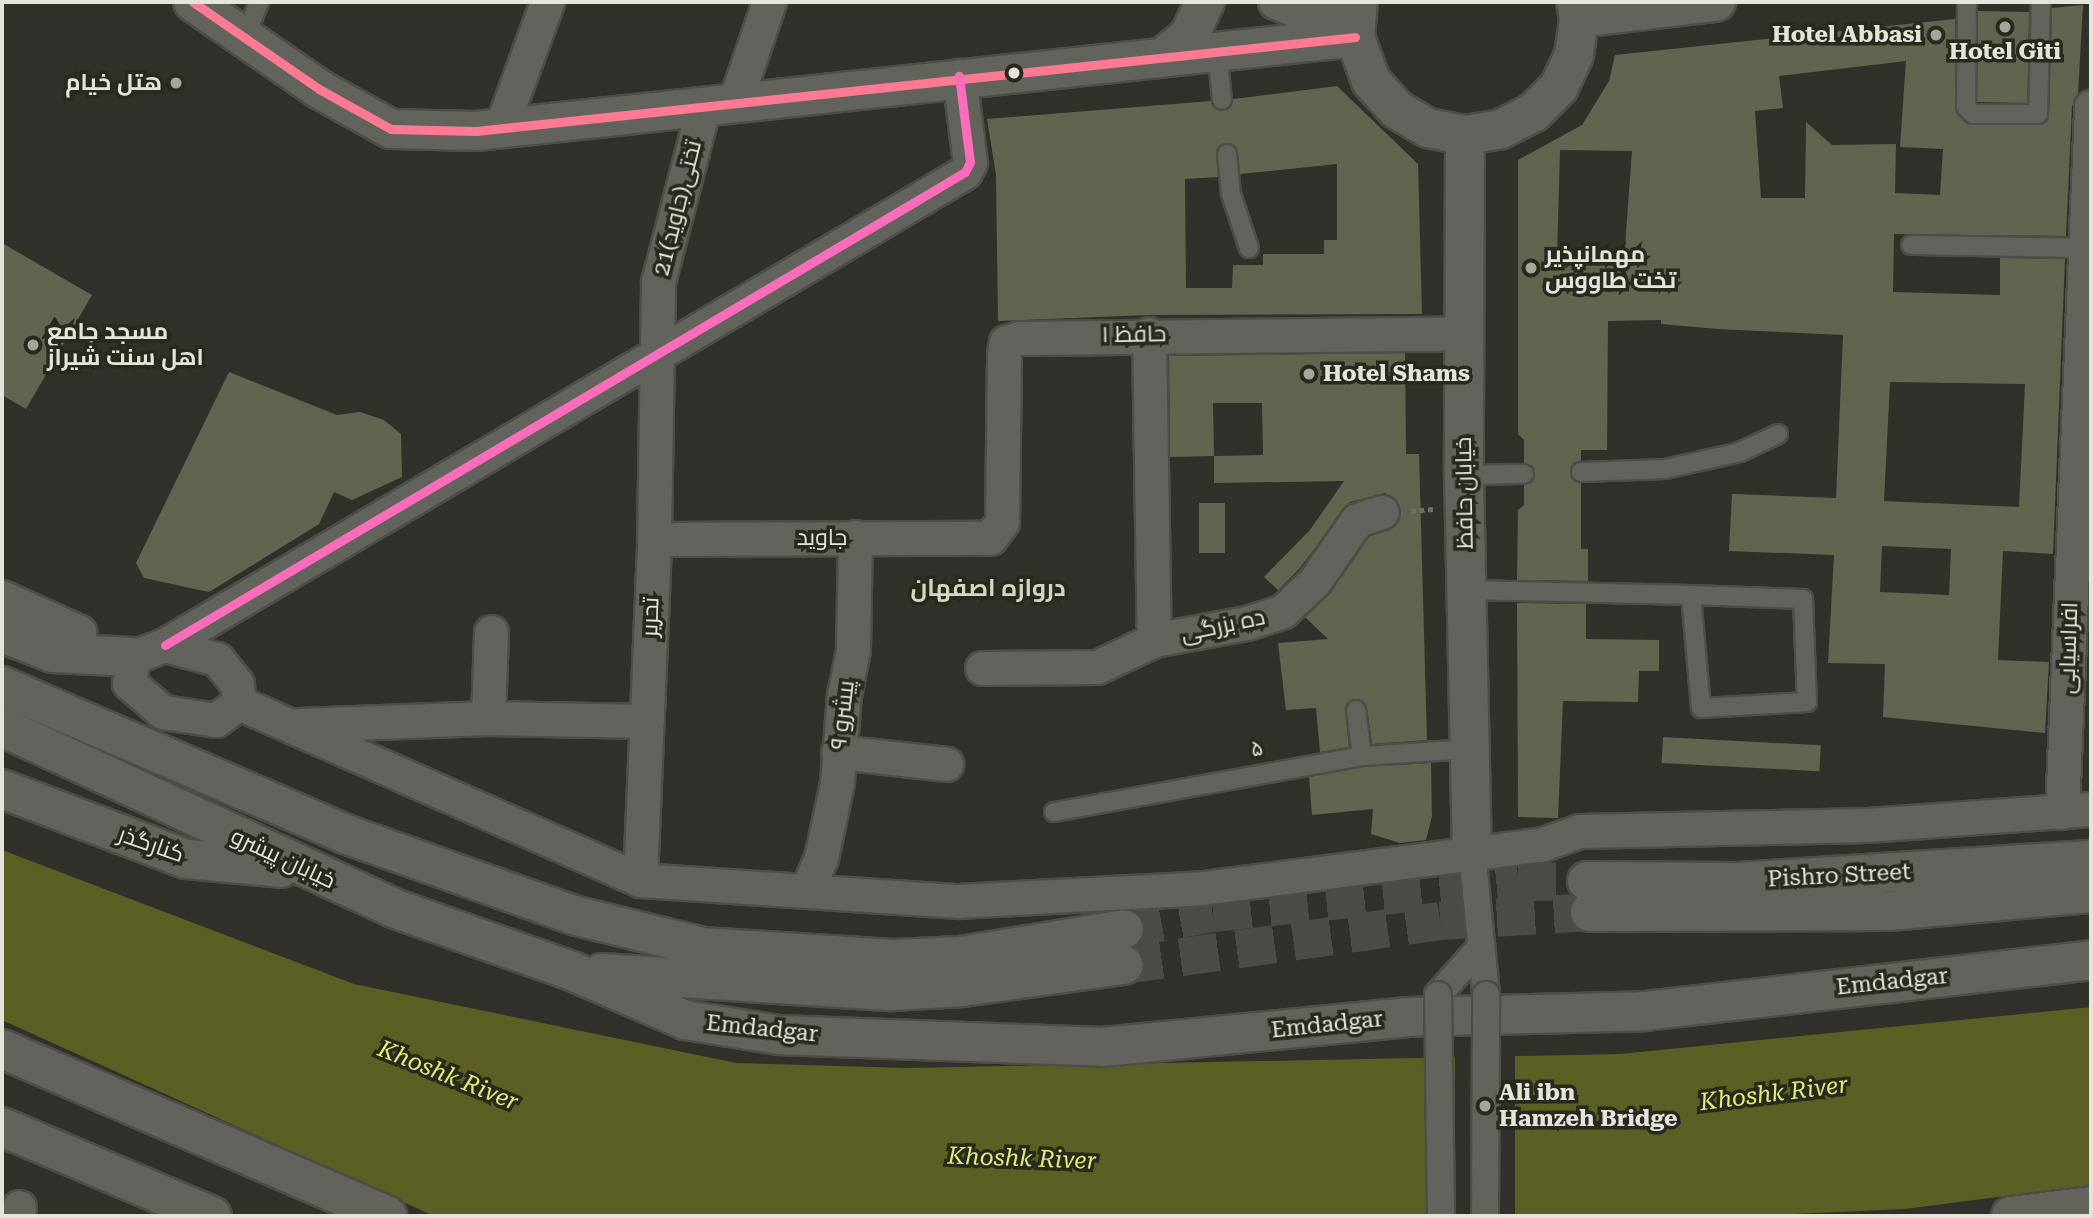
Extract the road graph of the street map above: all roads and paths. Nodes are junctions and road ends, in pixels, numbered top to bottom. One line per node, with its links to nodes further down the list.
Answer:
1 (193, 2): 12 (main road)
2 (259, 2): 12 (lane)
3 (547, 2): 19 (street)
4 (769, 2): 17 (street, 21تختی(جاوید))
5 (1205, 2): 14 (main road)
6 (1275, 2): 11 (street)
7 (1716, 2): 10 (main road)
8 (1967, 2): 9 (lane)
9 (2041, 2)
10 (1577, 10): 20 (main road)
11 (1356, 17): 13 (main road); 20 (main road)
12 (245, 37): 19 (main road)
13 (1217, 50): 14 (main road); 16 (lane)
14 (1167, 54): 15 (main road)
15 (959, 76): 17 (main road); 27 (street)
16 (1222, 100)
17 (720, 104): 19 (main road); 27 (street, 21تختی(جاوید))
18 (2091, 107): 24 (street, افراسیابی)
19 (501, 128)
20 (1465, 135): 25 (main road, خیابان حافظ)
21 (1227, 155): 23 (lane)
22 (1911, 244): 24 (lane)
23 (1249, 248)
24 (2086, 248): 57 (street, افراسیابی)
25 (1464, 333): 26 (street, حافظ ۱); 31 (main road, خیابان حافظ)
26 (1149, 334): 34 (street, حافظ ۱); 42 (street)
27 (658, 354): 35 (street, تحریر); 43 (street)
28 (1778, 434): 29 (lane)
29 (1581, 472)
30 (1524, 474): 31 (lane)
31 (1465, 491): 32 (path); 36 (main road, خیابان حافظ)
32 (1382, 512): 42 (street, ده بزرگی)
33 (855, 537): 34 (street, جاوید); 35 (street, جاوید); 53 (street, پیشرو ۹)
34 (990, 538)
35 (654, 539): 49 (street, تحریر)
36 (1467, 590): 37 (lane); 52 (main road, خیابان حافظ)
37 (1691, 595): 37 (lane)
38 (2, 597): 39 (street)
39 (79, 632)
40 (491, 632): 48 (street)
41 (2, 633): 43 (main road)
42 (1154, 640): 44 (street, ده بزرگی)
43 (149, 651): 46 (street); 46 (street)
44 (982, 668)
45 (2, 686): 67 (main road)
46 (239, 703): 50 (street)
47 (1356, 709): 54 (lane)
48 (488, 718): 49 (street); 50 (street)
49 (648, 721): 62 (street, تحریر)
50 (289, 725): 62 (street)
51 (2, 727): 61 (main road, خیابان پیشرو)
52 (1471, 749): 54 (lane, ۵); 59 (main road, خیابان حافظ)
53 (838, 752): 55 (street); 63 (street, پیشرو ۹)
54 (1362, 755): 58 (lane, ۵)
55 (946, 764)
56 (2, 789): 61 (main road, کنارگذر)
57 (2076, 810): 59 (street)
58 (1054, 811)
59 (1472, 852): 63 (street); 65 (street)
60 (2091, 860): 64 (main road, Pishro Street)
61 (308, 871): 67 (main road, خیابان پیشرو)
62 (640, 880): 63 (street)
63 (808, 888)
64 (2091, 893)
65 (1480, 948): 73 (street, bridge); 74 (street, bridge)
66 (2091, 960): 67 (main road, Emdadgar)
67 (572, 971)
68 (2, 1049): 72 (main road)
69 (2, 1127): 71 (main road)
70 (2091, 1206): 75 (main road)
71 (212, 1216)
72 (387, 1216)
73 (1441, 1216)
74 (1485, 1216)
75 (2011, 1216)

